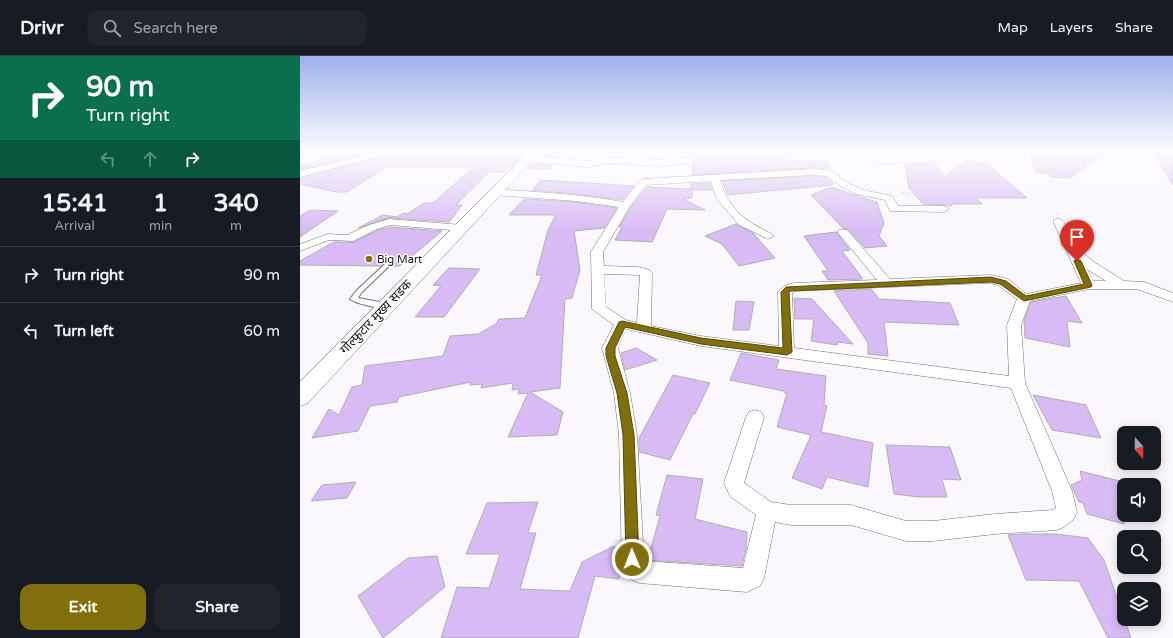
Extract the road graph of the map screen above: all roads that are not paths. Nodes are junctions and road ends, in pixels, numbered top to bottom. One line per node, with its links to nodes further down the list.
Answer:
1 (508, 178): 5 (main road, गोल्फुटार मुख्य सडक)
2 (712, 178): 6 (street)
3 (715, 178): 11 (street)
4 (836, 178): 7 (street)
5 (494, 192): 6 (street); 9 (main road, गोल्फुटार मुख्य सडक)
6 (624, 205): 15 (street)
7 (944, 209)
8 (1058, 221): 13 (street)
9 (462, 228): 12 (street); 21 (main road, गोल्फुटार मुख्य सडक)
10 (843, 232): 16 (street)
11 (768, 236)
12 (300, 248)
13 (1072, 249): 17 (street); 18 (street)
14 (388, 264): 21 (lane)
15 (598, 270): 22 (street); 23 (street)
16 (887, 284): 19 (street); 24 (street)
17 (1089, 285): 18 (street); 19 (street)
18 (1121, 285): 20 (street)
19 (1024, 298): 25 (street)
20 (1173, 298)
21 (387, 306): 26 (main road, गोल्फुटार मुख्य सडक)
22 (622, 324): 23 (street); 28 (street)
23 (644, 329): 24 (street)
24 (787, 352): 25 (street)
25 (1017, 383): 28 (street)
26 (300, 397)
27 (755, 417): 28 (street)
28 (767, 511)

